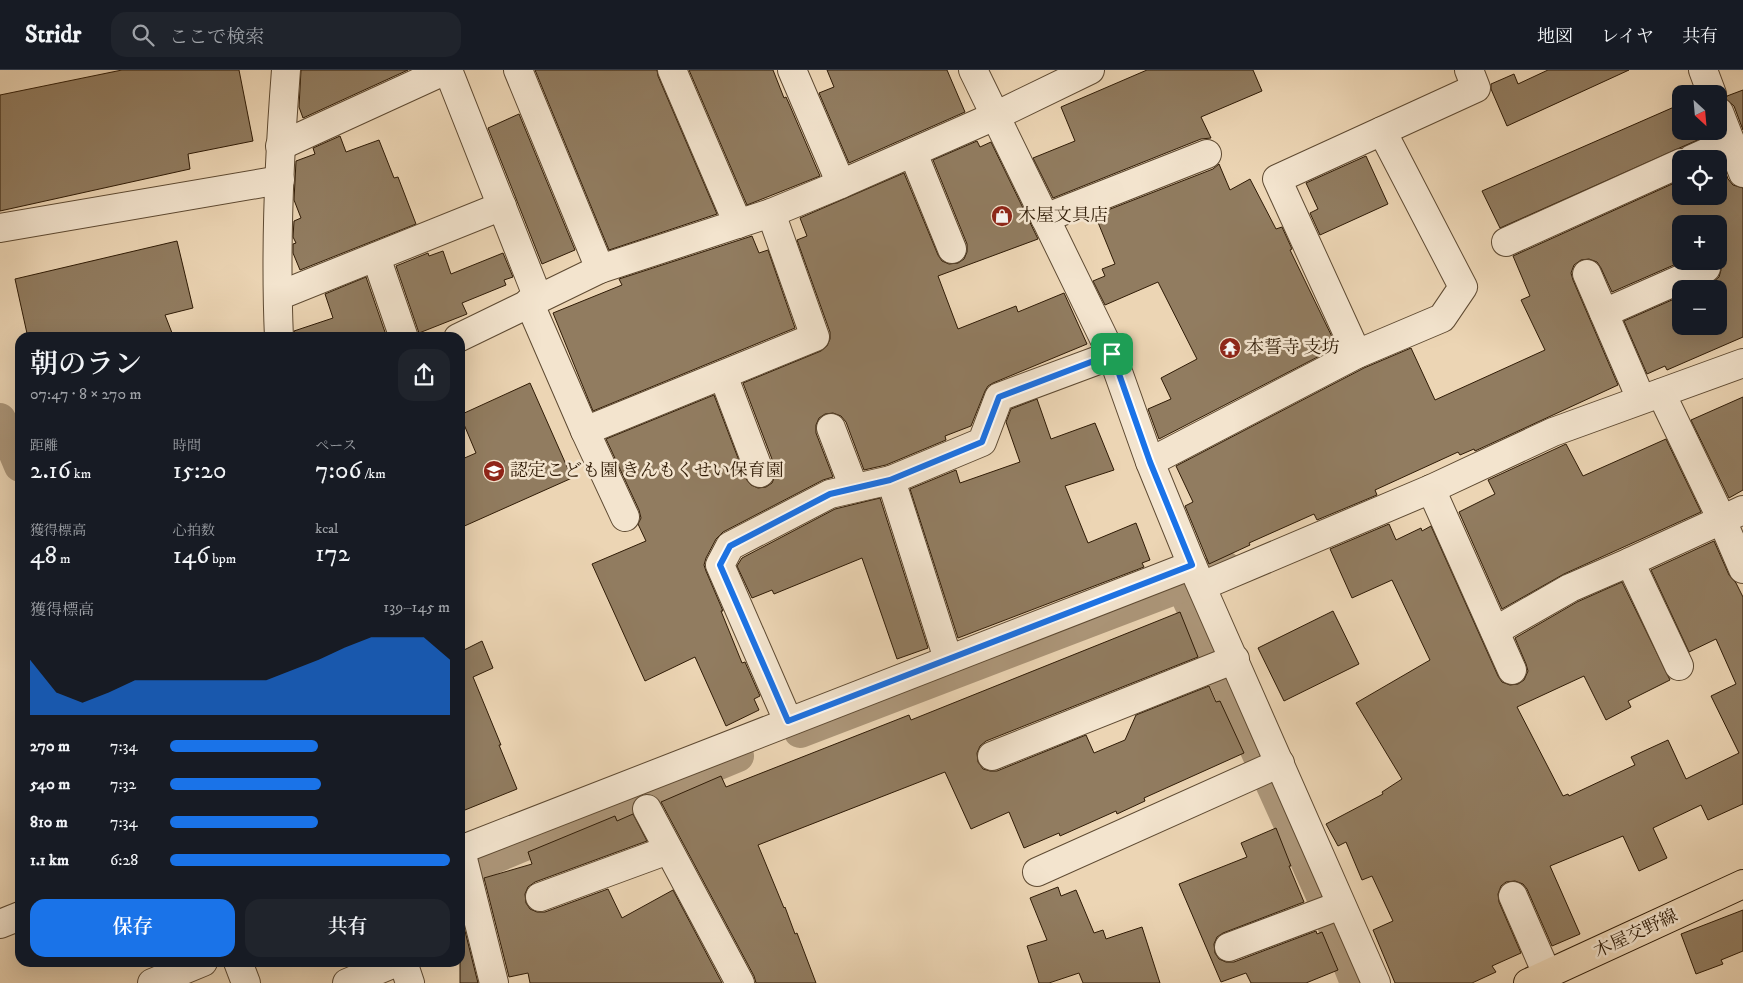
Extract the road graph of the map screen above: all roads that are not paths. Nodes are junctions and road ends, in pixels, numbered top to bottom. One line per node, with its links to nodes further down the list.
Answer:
1 (286, 70): 15 (street)
2 (447, 70): 15 (street); 23 (street)
3 (518, 70): 31 (street)
4 (672, 70): 26 (street)
5 (792, 70): 22 (street)
6 (973, 70): 11 (street)
7 (1090, 70): 11 (street)
8 (1469, 70): 12 (street)
9 (1703, 70): 10 (street)
10 (1709, 85)
11 (995, 116): 17 (street); 25 (street)
12 (1382, 130): 41 (street); 41 (street)
13 (1728, 137): 14 (street)
14 (1730, 142): 16 (street); 20 (street)
15 (280, 146): 21 (street)
16 (1712, 150)
17 (913, 153): 22 (street); 29 (street)
18 (1207, 154): 25 (street)
19 (1672, 167): 28 (street)
20 (1743, 173)
21 (280, 180): 27 (street); 34 (street)
22 (841, 184): 24 (street)
23 (502, 206): 30 (street); 35 (street)
24 (771, 213): 26 (street); 43 (street)
25 (1046, 218): 40 (street)
26 (738, 224): 31 (street)
27 (0, 228)
28 (1506, 242)
29 (952, 250)
30 (376, 257): 34 (street); 38 (street)
31 (600, 269): 35 (street)
32 (1702, 270): 36 (street)
33 (1587, 274): 36 (street)
34 (278, 296): 37 (street)
35 (533, 300): 39 (street); 46 (street)
36 (1604, 314): 44 (street)
37 (280, 332)
38 (402, 332)
39 (465, 334)
40 (1112, 354): 47 (street); 49 (street)
41 (1357, 354): 47 (street)
42 (1743, 363): 44 (street)
43 (723, 375): 46 (street); 48 (street)
44 (1644, 392): 51 (street); 52 (street)
45 (831, 428): 50 (street)
46 (585, 431): 53 (street)
47 (1150, 462): 56 (street)
48 (760, 473)
49 (890, 480): 50 (street); 58 (street)
50 (854, 488): 62 (street)
51 (1431, 489): 56 (street); 57 (street)
52 (1732, 515): 54 (street); 55 (street)
53 (626, 517)
54 (1630, 562): 57 (street); 60 (street)
55 (1743, 569)
56 (1198, 577): 58 (street); 59 (street)
57 (1495, 631): 61 (street)
58 (948, 659): 62 (street)
59 (1223, 664): 63 (street); 64 (street)
60 (1679, 666)
61 (1512, 670)
62 (788, 721): 67 (street)
63 (992, 756)
64 (1269, 768): 69 (street); 73 (street)
65 (647, 809): 66 (street)
66 (668, 850): 72 (street); 87 (street)
67 (465, 851)
68 (465, 860): 86 (street)
69 (1037, 872)
70 (1743, 884): 81 (main road, 木屋交野線)
71 (1513, 896): 81 (street)
72 (540, 897)
73 (1330, 909): 76 (street); 88 (street)
74 (15, 918): 75 (street)
75 (0, 924)
76 (1229, 947)
77 (192, 967): 82 (street)
78 (240, 967): 83 (street)
79 (384, 967): 84 (street)
80 (405, 967): 85 (street)
81 (1538, 979)
82 (152, 983)
83 (246, 983)
84 (347, 983)
85 (410, 983)
86 (494, 983)
87 (740, 983)
88 (1376, 983)

